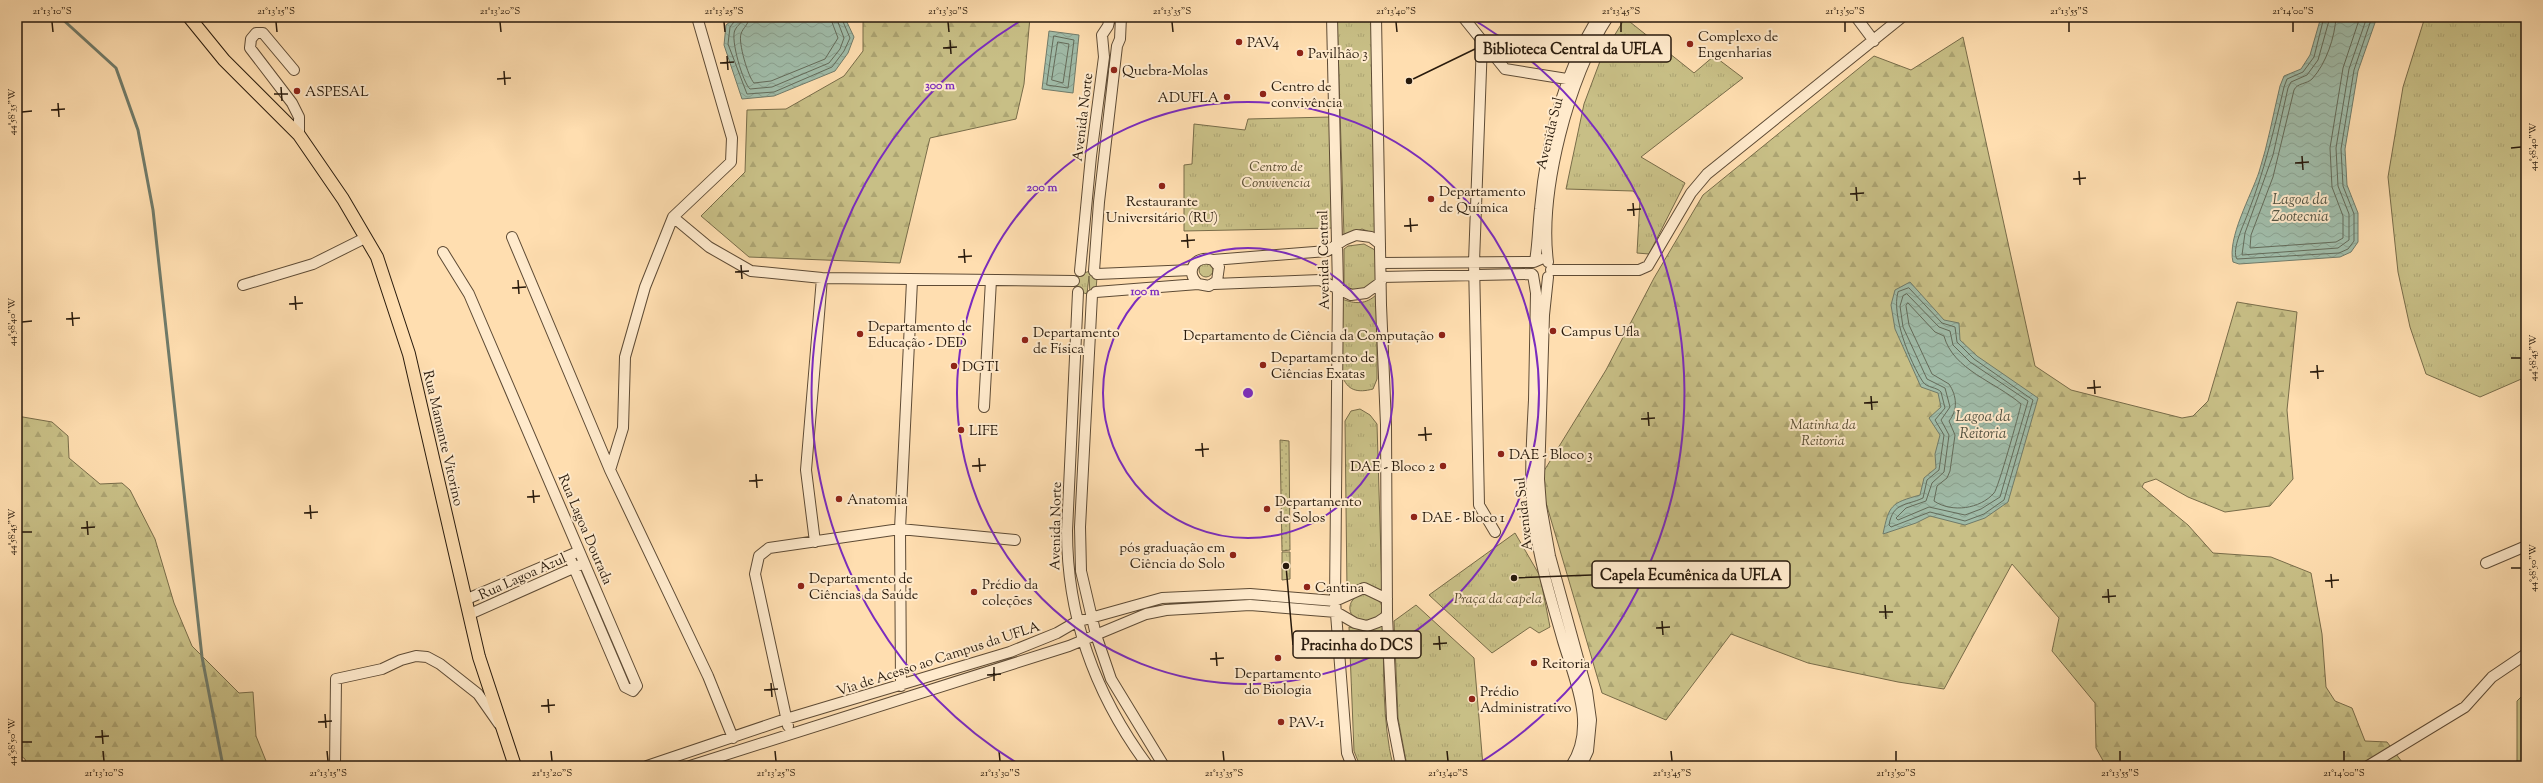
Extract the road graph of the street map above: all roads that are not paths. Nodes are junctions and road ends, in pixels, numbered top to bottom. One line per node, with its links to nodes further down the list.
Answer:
1 (189, 17): 19 (main road, Rua Mamante Vitorino)
2 (697, 17): 20 (street)
3 (1121, 17): 12 (street, Avenida Norte)
4 (1332, 17): 24 (street, Avenida Central)
5 (1376, 17): 23 (street)
6 (1463, 17): 14 (street)
7 (1598, 17): 18 (street, Avenida Sul)
8 (1608, 17): 18 (street, Avenida Sul)
9 (1856, 17): 13 (street)
10 (1902, 17): 13 (street)
11 (1109, 22): 12 (street); 15 (street, Avenida Norte)
12 (1119, 32): 16 (street, Avenida Norte)
13 (1874, 41): 31 (street)
14 (1482, 42): 18 (street); 28 (street)
15 (1103, 44): 16 (street); 32 (street, Avenida Norte)
16 (1117, 46): 33 (street, Avenida Norte)
17 (294, 70): 19 (street)
18 (1572, 80): 27 (street, Avenida Sul); 31 (street, Avenida Sul)
19 (299, 135): 22 (main road, Rua Mamante Vitorino)
20 (673, 217): 36 (street); 48 (street)
21 (512, 237): 48 (street)
22 (366, 238): 43 (street); 61 (main road, Rua Mamante Vitorino)
23 (1380, 244): 24 (street); 29 (street)
24 (1337, 246): 26 (street); 44 (street, Avenida Central)
25 (443, 252): 54 (street, Rua Lagoa Dourada)
26 (1213, 260): 30 (street); 42 (street)
27 (1535, 261): 28 (street); 31 (street); 35 (street)
28 (1474, 262): 29 (street); 34 (street)
29 (1381, 263): 38 (street)
30 (1192, 270): 33 (street); 41 (street)
31 (1549, 270): 35 (street); 86 (street, Avenida Sul)
32 (1080, 271): 33 (street); 40 (street)
33 (1096, 273): 46 (street)
34 (1474, 274): 35 (street); 38 (street); 50 (street)
35 (1533, 274): 85 (street, Avenida Sul)
36 (822, 278): 39 (street); 52 (street)
37 (991, 280): 39 (street); 40 (street); 47 (street)
38 (1381, 280): 44 (street); 60 (street)
39 (912, 281): 49 (street)
40 (1074, 281): 45 (street)
41 (1198, 284): 42 (street); 46 (street)
42 (1214, 284): 44 (street)
43 (243, 285)
44 (1338, 288): 63 (street, Avenida Central)
45 (1078, 292): 46 (street); 68 (street, Avenida Norte)
46 (1094, 293): 67 (street, Avenida Norte)
47 (984, 407)
48 (610, 470): 76 (street)
49 (900, 529): 51 (street); 52 (street); 72 (street)
50 (1495, 532)
51 (1015, 540)
52 (815, 542): 73 (street)
53 (2526, 546): 57 (street)
54 (581, 551): 55 (street, Rua Lagoa Azul); 56 (street, Rua Lagoa Dourada)
55 (569, 556): 58 (street); 59 (street, Rua Lagoa Azul)
56 (586, 562): 58 (street, Rua Lagoa Azul); 58 (street, Rua Lagoa Dourada)
57 (2486, 563)
58 (574, 568): 62 (street, Rua Lagoa Azul)
59 (498, 586): 61 (street, Rua Lagoa Azul); 62 (street)
60 (1387, 598): 63 (street); 66 (street)
61 (467, 599): 65 (main road, Rua Mamante Vitorino)
62 (503, 600): 65 (street, Rua Lagoa Azul)
63 (1335, 601): 64 (street, Avenida Central); 67 (street, Via de Acesso ao Campus da UFLA)
64 (1336, 612): 66 (street); 69 (street, Via de Acesso ao Campus da UFLA); 83 (street, Avenida Central)
65 (470, 614): 74 (main road, Rua Mamante Vitorino)
66 (1387, 616): 84 (street)
67 (1093, 618): 68 (street, Via de Acesso ao Campus da UFLA); 69 (street, Avenida Norte)
68 (1076, 622): 70 (street, Avenida Norte); 72 (street, Via de Acesso ao Campus da UFLA)
69 (1096, 635): 70 (street, Via de Acesso ao Campus da UFLA); 82 (street, Avenida Norte)
70 (1082, 641): 75 (street, Via de Acesso ao Campus da UFLA); 81 (street, Avenida Norte)
71 (2526, 654): 87 (street)
72 (901, 686): 73 (street, Via de Acesso ao Campus da UFLA)
73 (786, 719): 75 (street); 76 (street, Via de Acesso ao Campus da UFLA)
74 (502, 729): 77 (street); 78 (main road, Rua Mamante Vitorino)
75 (789, 734): 80 (street, Via de Acesso ao Campus da UFLA)
76 (733, 738): 79 (street, Via de Acesso ao Campus da UFLA)
77 (335, 766)
78 (515, 766)
79 (647, 766)
80 (690, 766)
81 (1148, 766)
82 (1164, 766)
83 (1352, 766)
84 (1401, 766)
85 (1571, 766)
86 (1580, 766)
87 (2368, 766)

